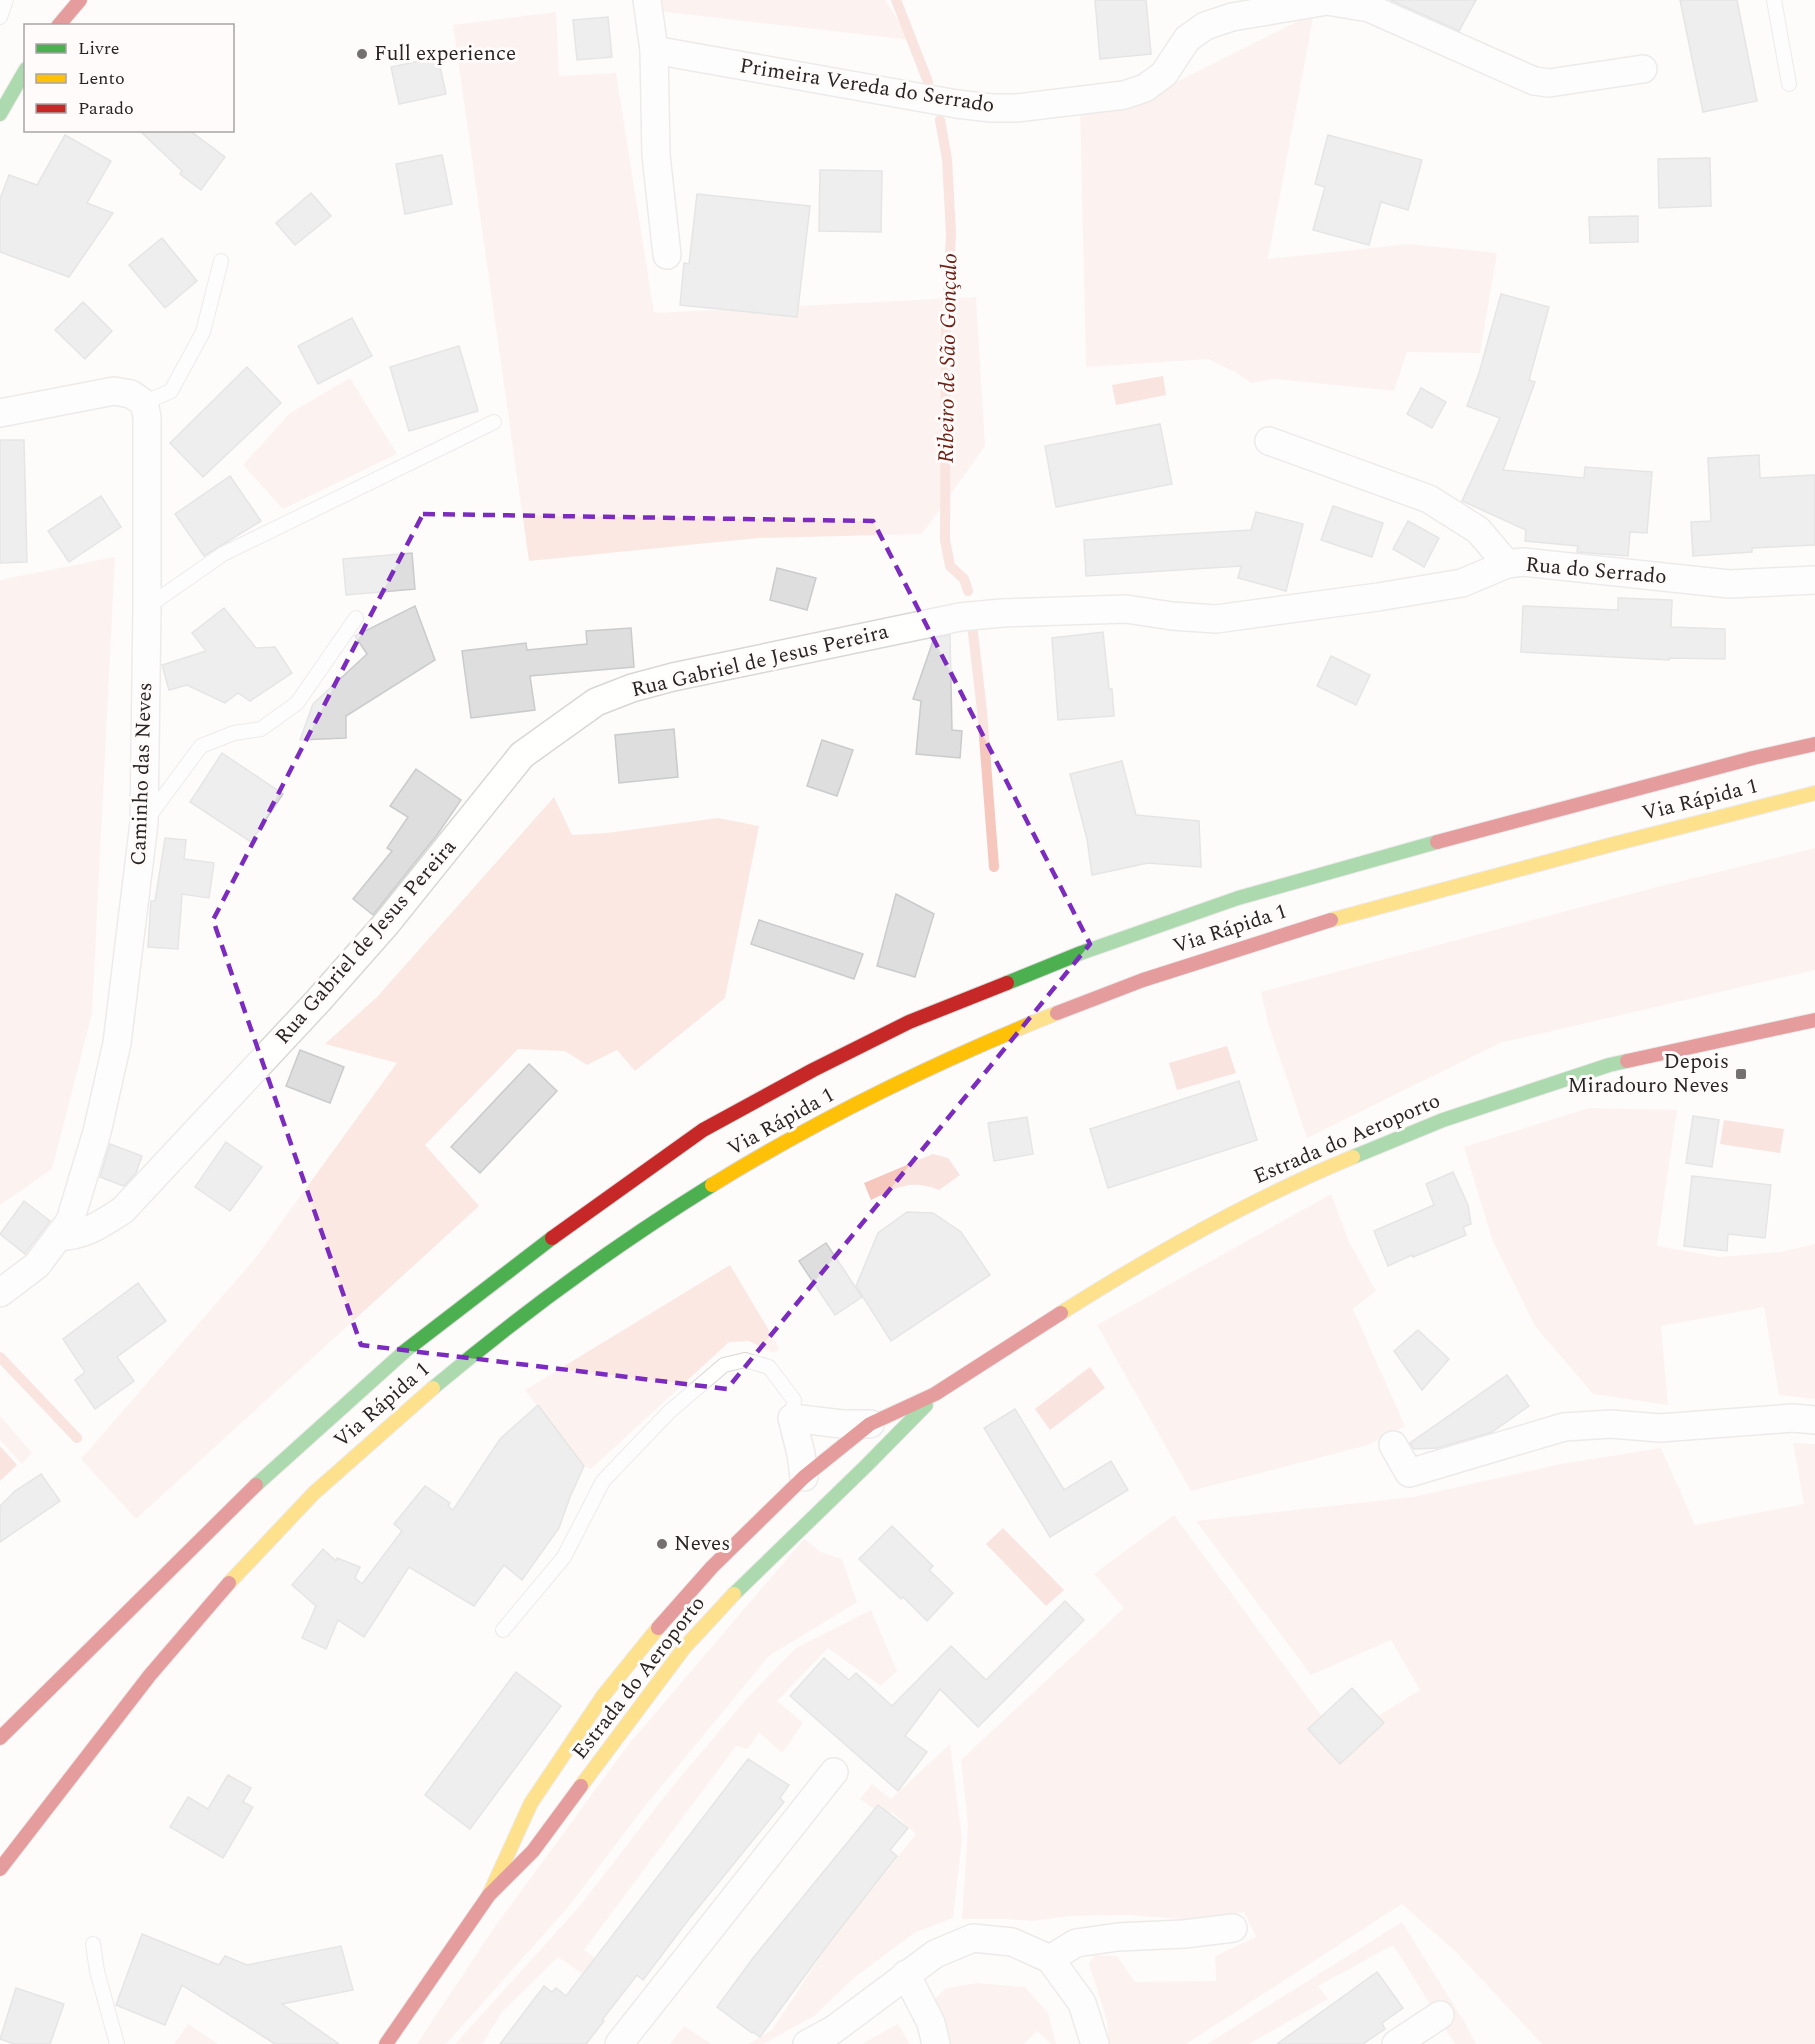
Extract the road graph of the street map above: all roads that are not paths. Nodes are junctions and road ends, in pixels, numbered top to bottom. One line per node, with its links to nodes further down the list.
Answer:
1 (6, 0): 5 (lane)
2 (80, 0): 6 (main road)
3 (647, 0): 7 (street)
4 (1774, 0): 10 (lane)
5 (0, 17)
6 (60, 24)
7 (654, 50): 8 (street, Primeira Vereda do Serrado); 12 (street)
8 (1643, 69)
9 (24, 72): 11 (main road)
10 (1789, 84)
11 (0, 114)
12 (667, 255)
13 (221, 261): 14 (lane)
14 (144, 403): 15 (street); 20 (street, Caminho das Neves)
15 (0, 413)
16 (494, 422): 20 (lane)
17 (1269, 441): 18 (street, Rua do Serrado)
18 (1507, 564): 19 (street, Rua do Serrado); 26 (street, Rua Gabriel de Jesus Pereira)
19 (1815, 580)
20 (147, 607): 24 (street, Caminho das Neves)
21 (356, 618): 24 (lane)
22 (1815, 744): 38 (main road, Via Rápida 1)
23 (1815, 794): 40 (main road, Via Rápida 1)
24 (144, 823): 26 (street, Caminho das Neves)
25 (1815, 1020): 28 (main road, Estrada do Aeroporto)
26 (58, 1237): 27 (street, Caminho das Neves)
27 (0, 1293)
28 (935, 1394): 31 (main road, Estrada do Aeroporto); 36 (main road, Estrada do Aeroporto)
29 (792, 1418): 31 (street); 33 (street); 37 (lane)
30 (1815, 1420): 32 (street)
31 (870, 1424): 33 (main road, Estrada do Aeroporto)
32 (1393, 1445)
33 (804, 1476): 34 (main road); 41 (main road, Estrada do Aeroporto)
34 (788, 1513)
35 (768, 1541): 36 (main road)
36 (707, 1621): 41 (main road, Estrada do Aeroporto)
37 (503, 1630)
38 (0, 1738)
39 (834, 1772): 49 (street)
40 (0, 1869)
41 (489, 1895): 48 (main road, Estrada do Aeroporto)
42 (1233, 1928): 44 (street)
43 (93, 1944): 47 (lane)
44 (1050, 1959): 45 (street); 52 (street)
45 (906, 1974): 50 (street); 51 (street)
46 (1440, 2015): 53 (street)
47 (117, 2044)
48 (386, 2044)
49 (619, 2044)
50 (807, 2044)
51 (936, 2044)
52 (1095, 2044)
53 (1396, 2044)

